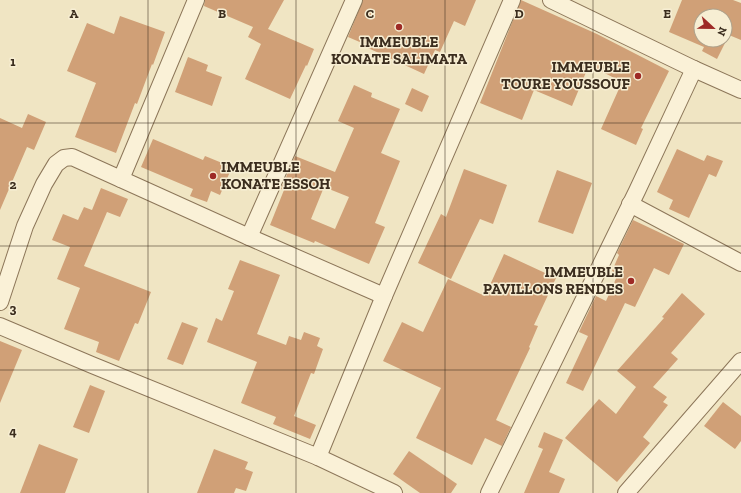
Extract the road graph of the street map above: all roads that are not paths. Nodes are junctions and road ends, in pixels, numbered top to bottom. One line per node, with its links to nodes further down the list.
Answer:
1 (196, 0): 7 (street)
2 (354, 0): 9 (street)
3 (512, 0): 11 (street)
4 (551, 0): 5 (street)
5 (694, 69): 6 (street); 8 (street)
6 (741, 90)
7 (120, 179): 9 (street); 12 (street)
8 (630, 204): 10 (street); 17 (street)
9 (249, 237): 11 (street)
10 (741, 263)
11 (384, 296): 15 (street)
12 (0, 302)
13 (0, 326): 15 (street)
14 (741, 361): 18 (street)
15 (318, 457): 16 (street)
16 (394, 493)
17 (489, 493)
18 (626, 493)

